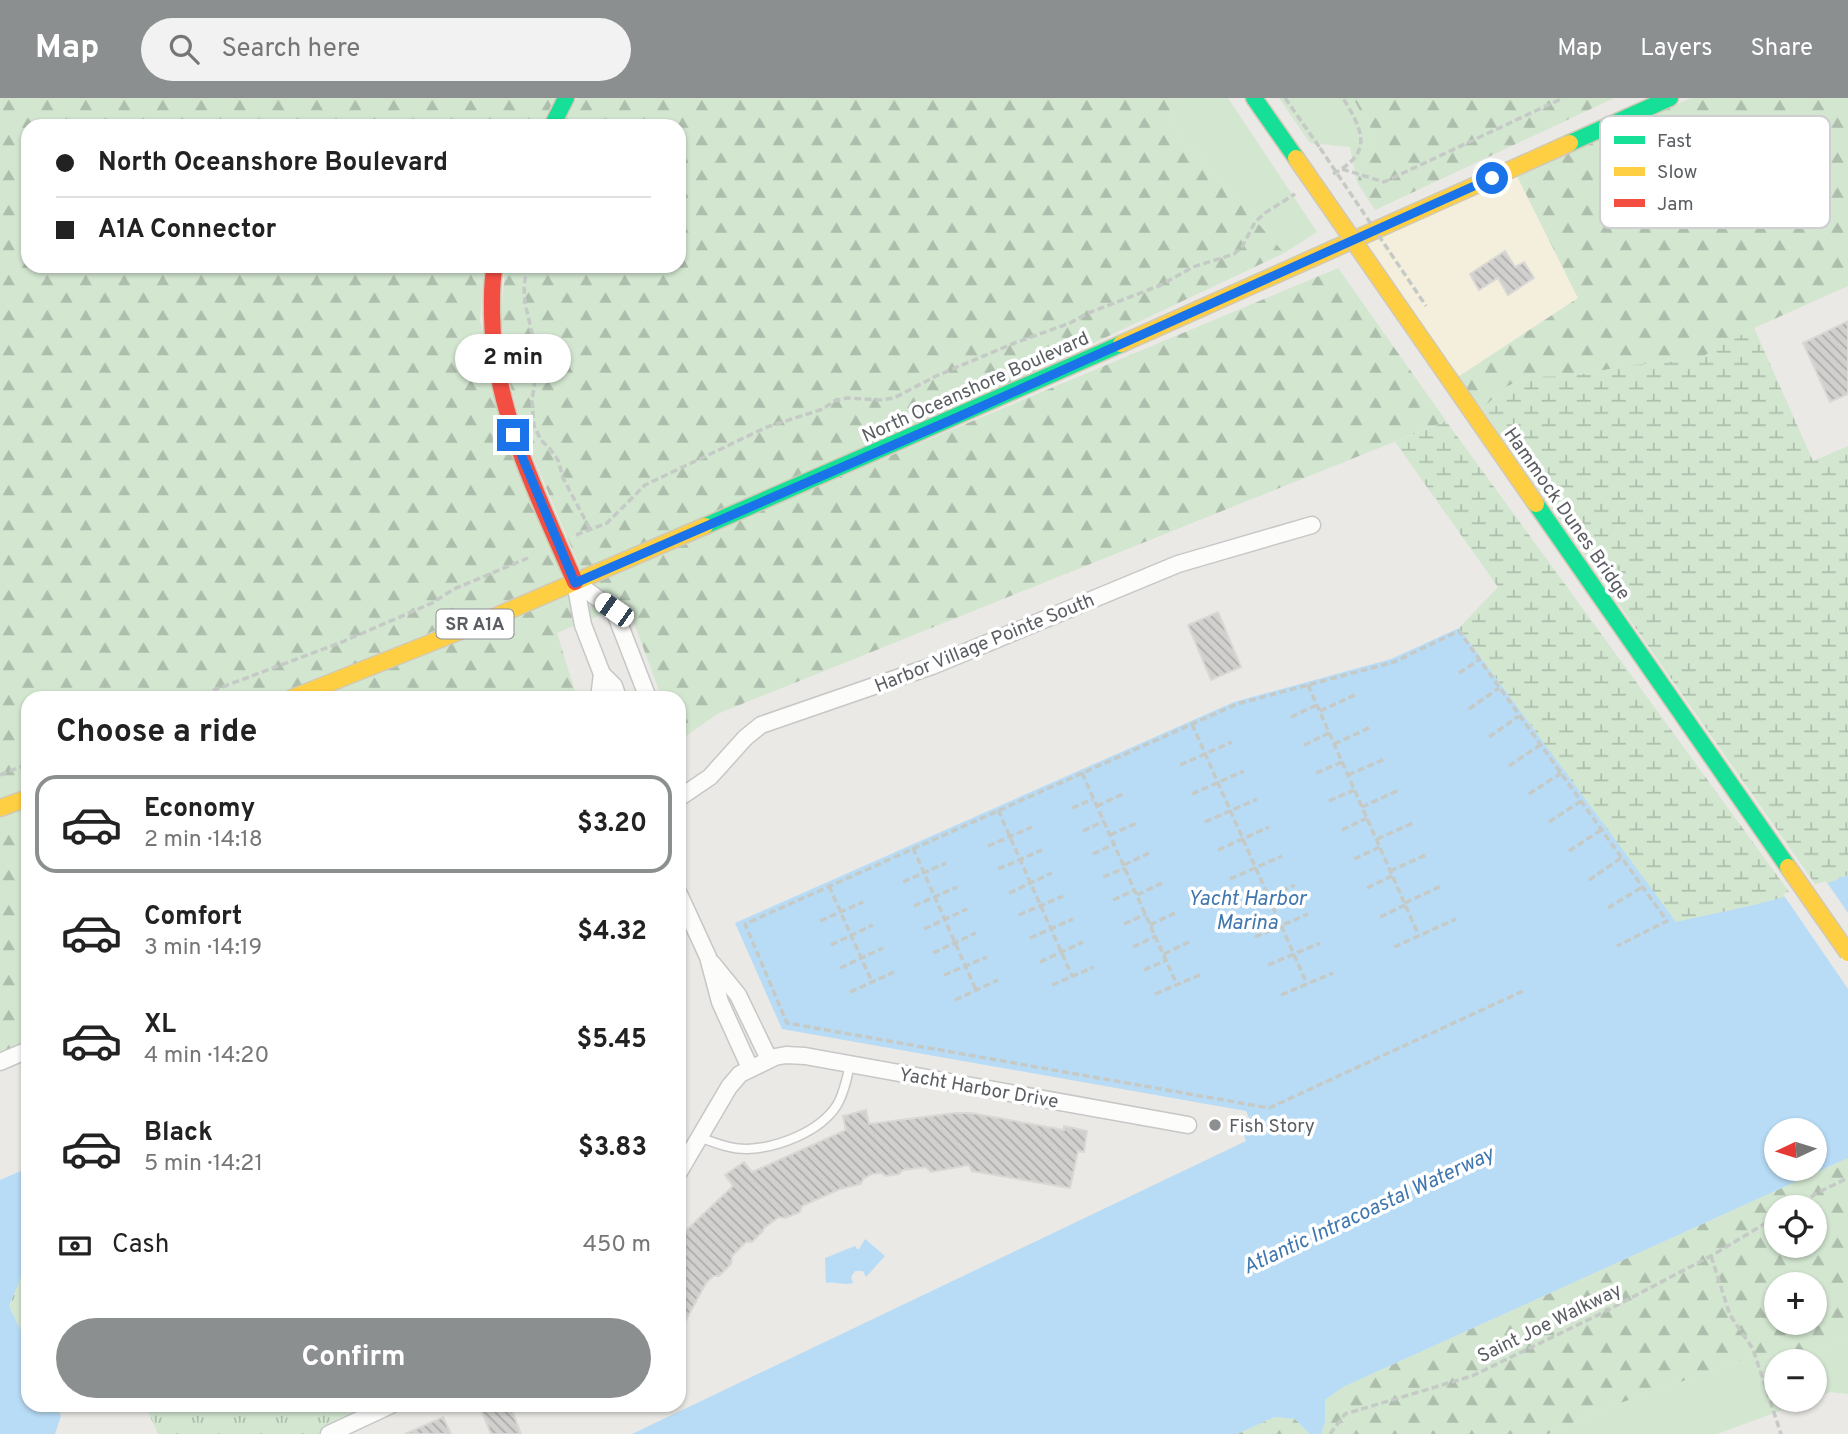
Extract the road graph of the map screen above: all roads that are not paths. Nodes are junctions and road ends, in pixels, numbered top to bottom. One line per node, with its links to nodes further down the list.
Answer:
1 (566, 98): 5 (main road)
2 (1254, 98): 21 (main road, Hammock Dunes Bridge, bridge)
3 (1670, 98): 4 (main road, North Oceanshore Boulevard / SR A1A)
4 (1630, 116)
5 (556, 119)
6 (1600, 129): 9 (main road, North Oceanshore Boulevard / SR A1A)
7 (494, 273): 9 (main road)
8 (1312, 525): 17 (street, Harbor Village Pointe South)
9 (575, 583): 10 (street); 11 (street); 12 (main road, North Oceanshore Boulevard / SR A1A)
10 (602, 674): 13 (street); 14 (street)
11 (640, 675): 15 (street); 16 (street)
12 (310, 691)
13 (600, 691)
14 (615, 691)
15 (617, 691)
16 (646, 691)
17 (686, 793)
18 (21, 800): 19 (main road)
19 (0, 808)
20 (686, 909): 22 (street)
21 (1848, 953)
22 (708, 957): 24 (street); 27 (street)
23 (21, 1054): 25 (street)
24 (769, 1059): 26 (street, Yacht Harbor Drive); 27 (street, Yacht Harbor Drive)
25 (0, 1062)
26 (850, 1064): 28 (street, Yacht Harbor Drive); 29 (lane)
27 (750, 1069): 29 (street, Yacht Harbor Drive)
28 (1188, 1125)
29 (699, 1137): 30 (street, Yacht Harbor Drive)
30 (686, 1160)
31 (376, 1412): 32 (street)
32 (329, 1434)

